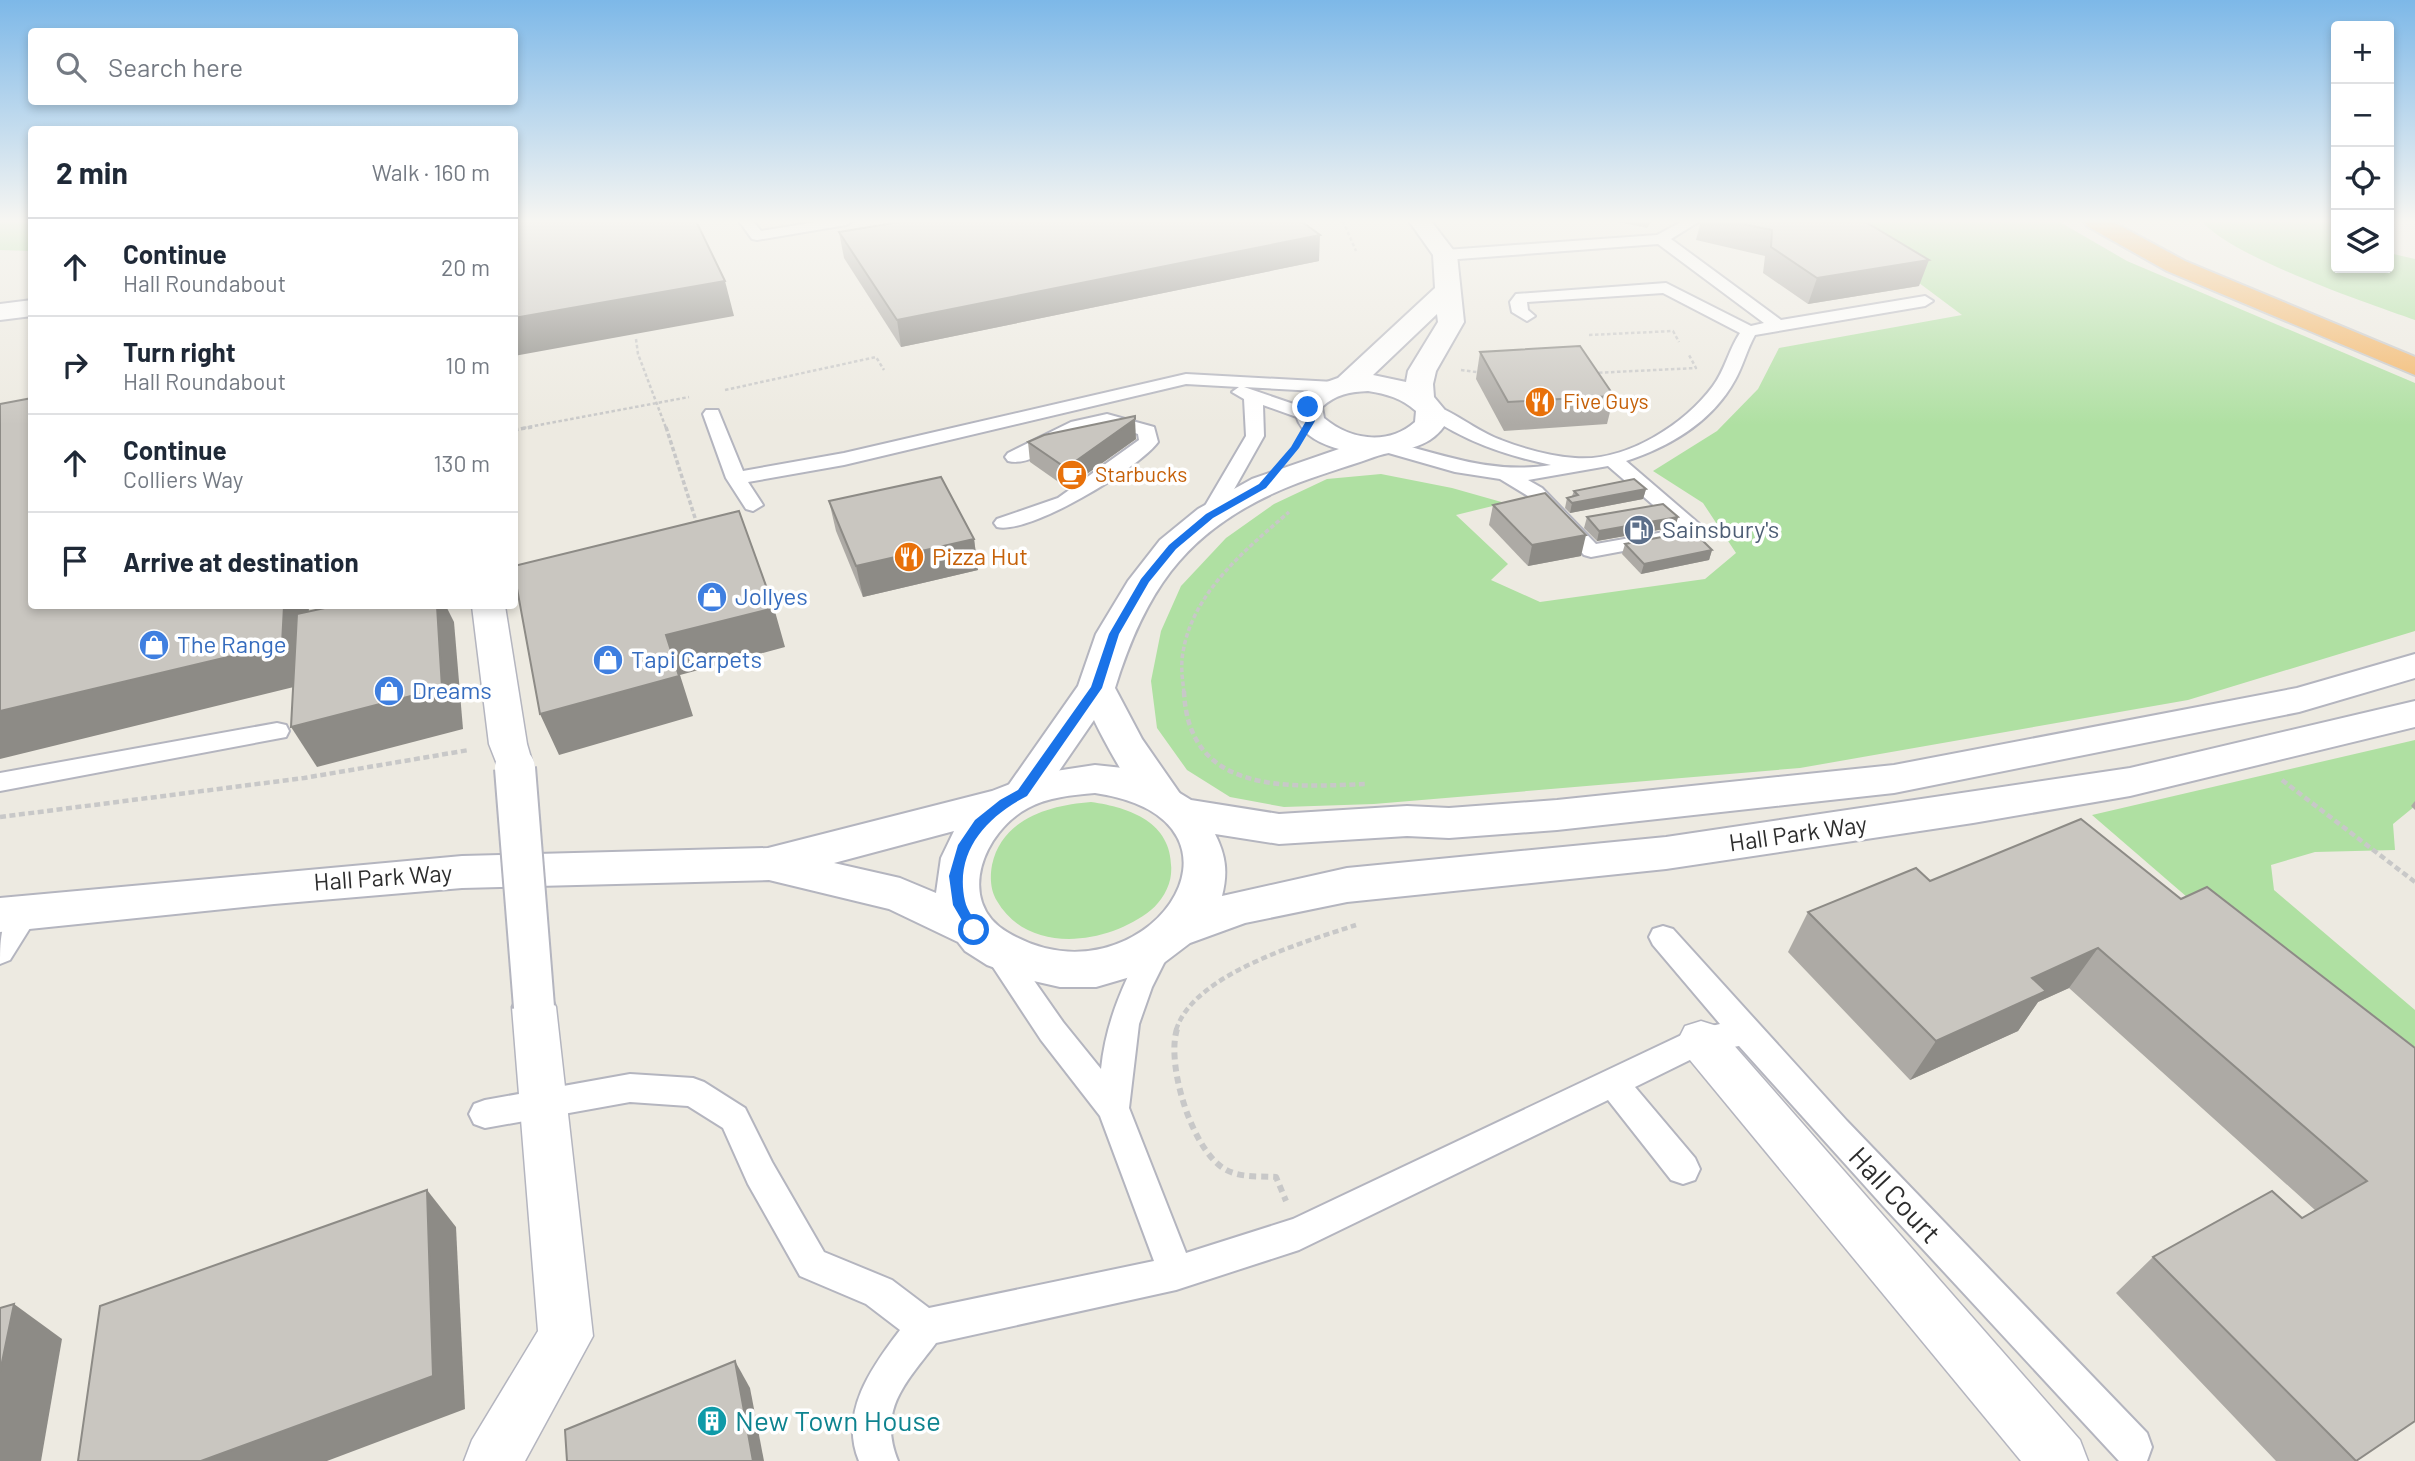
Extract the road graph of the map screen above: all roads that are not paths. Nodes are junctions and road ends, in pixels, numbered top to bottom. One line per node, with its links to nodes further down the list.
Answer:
1 (1647, 289): 10 (lane)
2 (1668, 289): 12 (lane)
3 (1729, 289): 11 (lane)
4 (2229, 289): 14 (highway)
5 (2271, 289): 13 (highway)
6 (1448, 290): 16 (main road); 18 (main road)
7 (1925, 301): 11 (lane)
8 (28, 308): 9 (main road)
9 (0, 312)
10 (1527, 316)
11 (1778, 325): 12 (lane)
12 (1749, 331): 23 (lane)
13 (2415, 341)
14 (2415, 367)
15 (1214, 380): 16 (lane); 17 (lane); 26 (lane)
16 (1341, 386): 18 (main road); 20 (main road)
17 (1253, 397): 20 (lane); 31 (lane)
18 (1425, 404): 21 (main road); 24 (lane)
19 (712, 414): 26 (lane)
20 (1309, 418): 21 (main road); 27 (main road)
21 (1381, 446): 25 (lane); 27 (main road)
22 (1015, 457): 33 (lane)
23 (1614, 461): 24 (lane); 28 (lane)
24 (1575, 464): 25 (lane)
25 (1507, 476): 34 (lane)
26 (736, 478): 29 (lane)
27 (1263, 486): 31 (main road)
28 (1667, 504): 30 (lane); 34 (lane)
29 (752, 505)
30 (1641, 509)
31 (1209, 516): 37 (main road)
32 (1590, 518): 34 (lane)
33 (1004, 523)
34 (1565, 523)
35 (488, 609): 51 (street, bridge)
36 (2415, 666): 42 (main road, Hall Park Way)
37 (1096, 688): 41 (main road); 42 (main road)
38 (2415, 714): 45 (main road, Hall Park Way)
39 (277, 731): 40 (lane)
40 (0, 782)
41 (1013, 798): 42 (main road); 43 (main road, Hall Park Way); 47 (main road)
42 (1173, 806): 45 (main road)
43 (768, 864): 44 (main road, Hall Park Way); 47 (main road, Hall Park Way)
44 (13, 914): 48 (lane)
45 (1169, 937): 47 (main road); 52 (lane)
46 (1663, 937): 49 (lane, Hall Court)
47 (986, 940): 52 (lane)
48 (0, 952)
49 (1723, 1036): 50 (lane); 57 (lane, Hall Court); 60 (street)
50 (1614, 1083): 54 (lane); 55 (lane)
51 (542, 1102): 53 (lane); 56 (lane); 58 (street)
52 (1113, 1108): 55 (lane)
53 (485, 1114)
54 (1683, 1169)
55 (1176, 1273): 56 (lane)
56 (925, 1327): 59 (lane)
57 (2133, 1447)
58 (493, 1461)
59 (878, 1461)
60 (2059, 1461)

